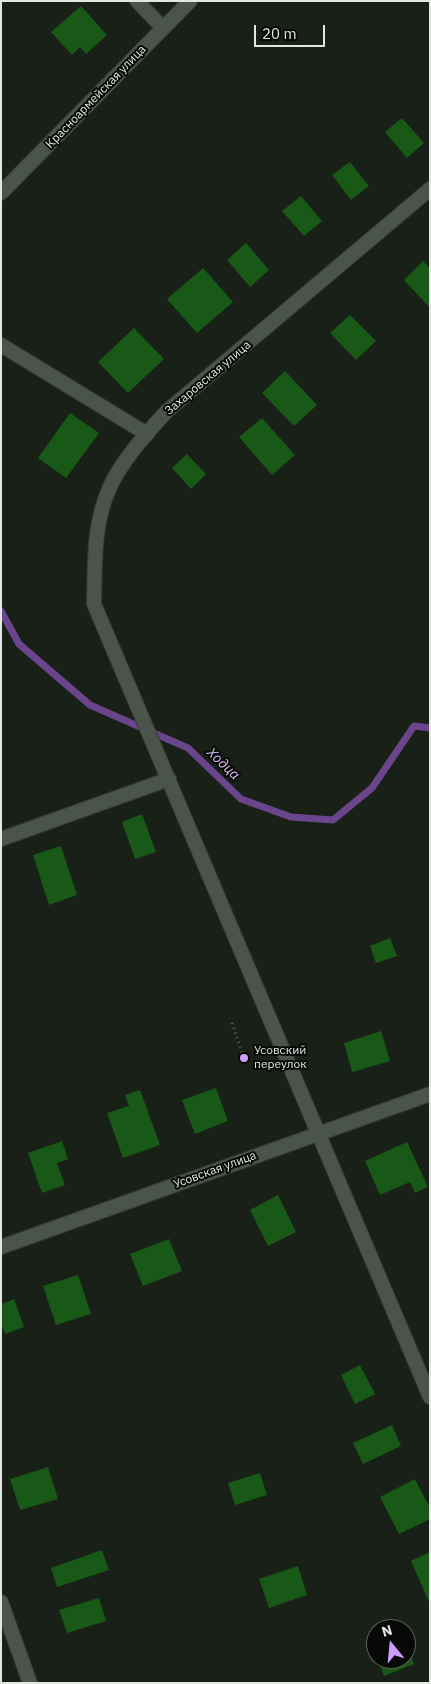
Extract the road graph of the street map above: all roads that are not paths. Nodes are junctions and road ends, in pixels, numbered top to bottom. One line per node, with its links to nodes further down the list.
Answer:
1 (137, 1): 3 (street)
2 (190, 1): 3 (street, Красноармейская улица)
3 (163, 28): 5 (street, Красноармейская улица)
4 (430, 189): 7 (street, Захаровская улица)
5 (1, 193)
6 (1, 345): 7 (street)
7 (147, 434): 8 (street, Захаровская улица)
8 (169, 779): 9 (street); 11 (street)
9 (1, 839)
10 (430, 1094): 11 (street, Усовская улица)
11 (318, 1134): 12 (street, Усовская улица); 13 (street)
12 (1, 1247)
13 (430, 1397)
14 (1, 1602): 15 (street)
15 (30, 1683)

